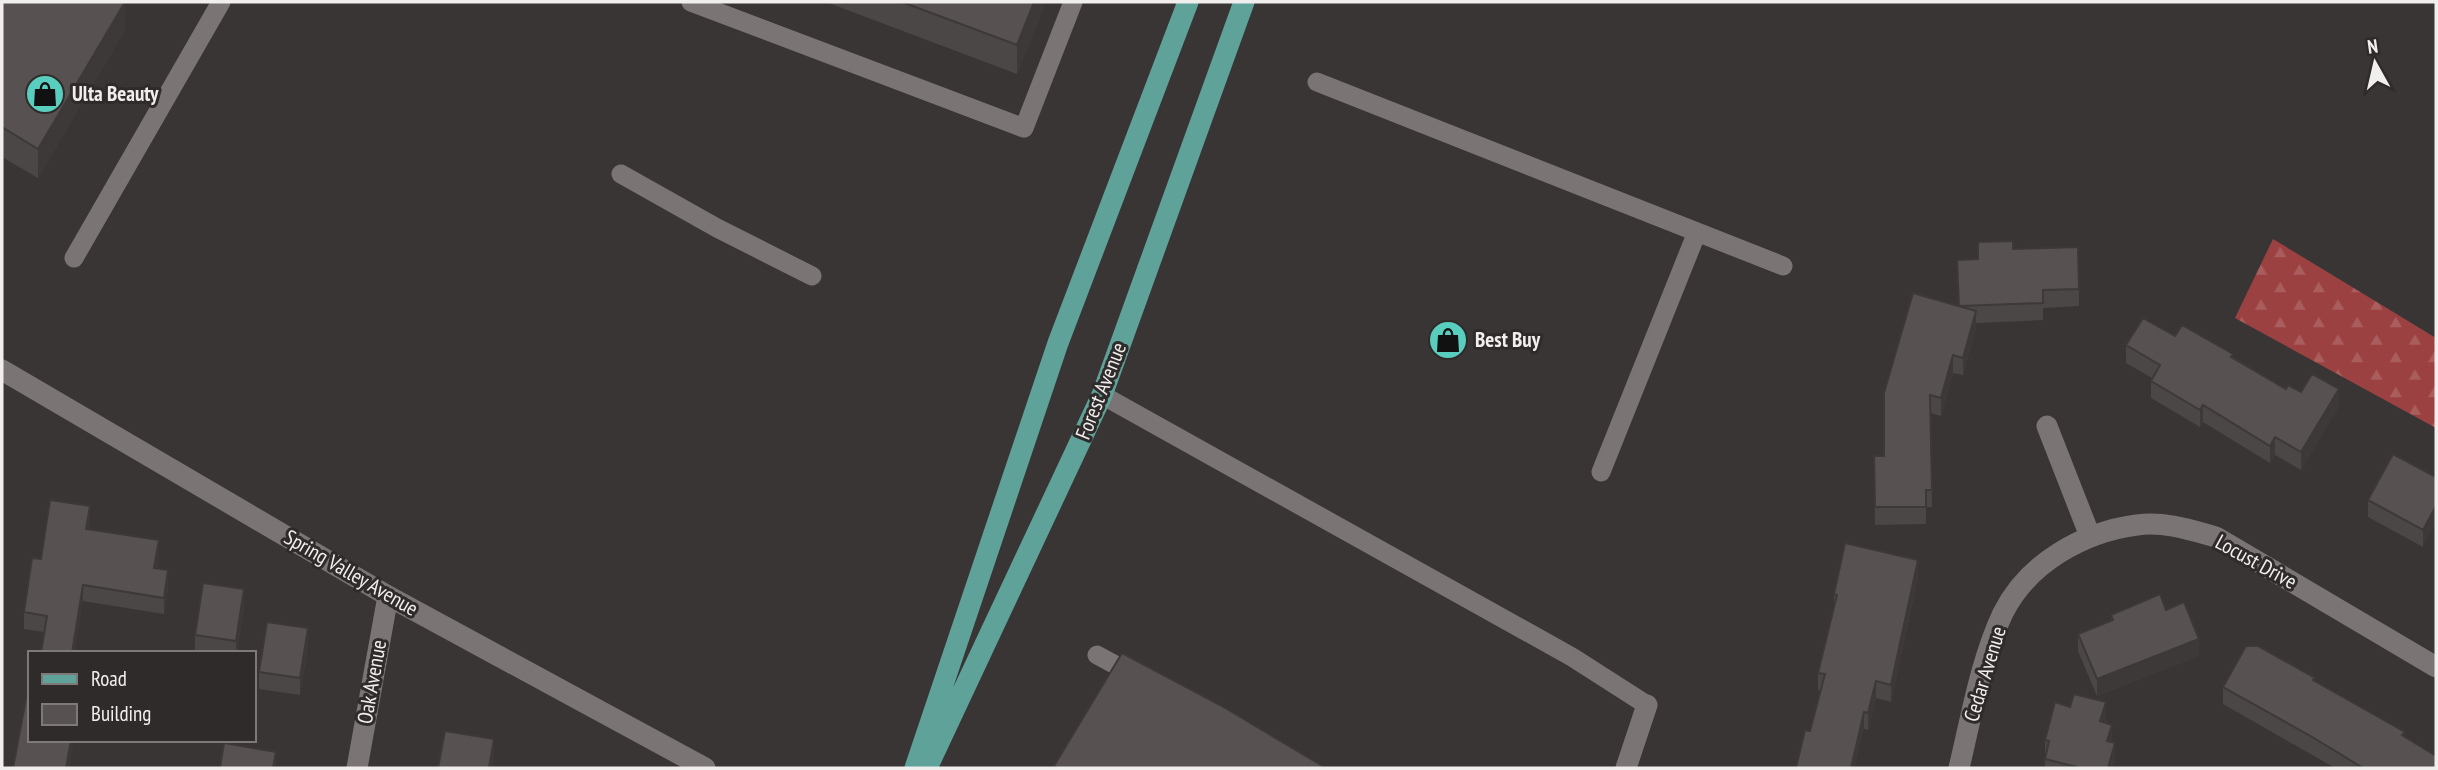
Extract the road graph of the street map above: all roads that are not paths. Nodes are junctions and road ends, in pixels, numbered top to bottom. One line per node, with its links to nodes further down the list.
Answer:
1 (221, 2): 9 (lane)
2 (691, 2): 3 (lane)
3 (1073, 2)
4 (1188, 2): 24 (main road)
5 (1244, 2): 13 (main road, Forest Avenue)
6 (1317, 82): 8 (lane)
7 (621, 174): 11 (lane)
8 (1697, 232): 10 (lane); 15 (lane)
9 (74, 258)
10 (1783, 266)
11 (812, 276)
12 (2, 370): 17 (street, Spring Valley Avenue)
13 (1102, 395): 21 (lane); 25 (main road, Forest Avenue)
14 (2047, 426): 16 (street)
15 (1601, 472)
16 (2090, 536): 19 (street, Locust Drive); 27 (street, Cedar Avenue)
17 (388, 596): 22 (street, Oak Avenue); 23 (street, Spring Valley Avenue)
18 (1097, 655): 20 (lane)
19 (2436, 667)
20 (1153, 684)
21 (1647, 705): 26 (street)
22 (357, 768)
23 (705, 768)
24 (915, 768)
25 (928, 768)
26 (1626, 768)
27 (1959, 768)

